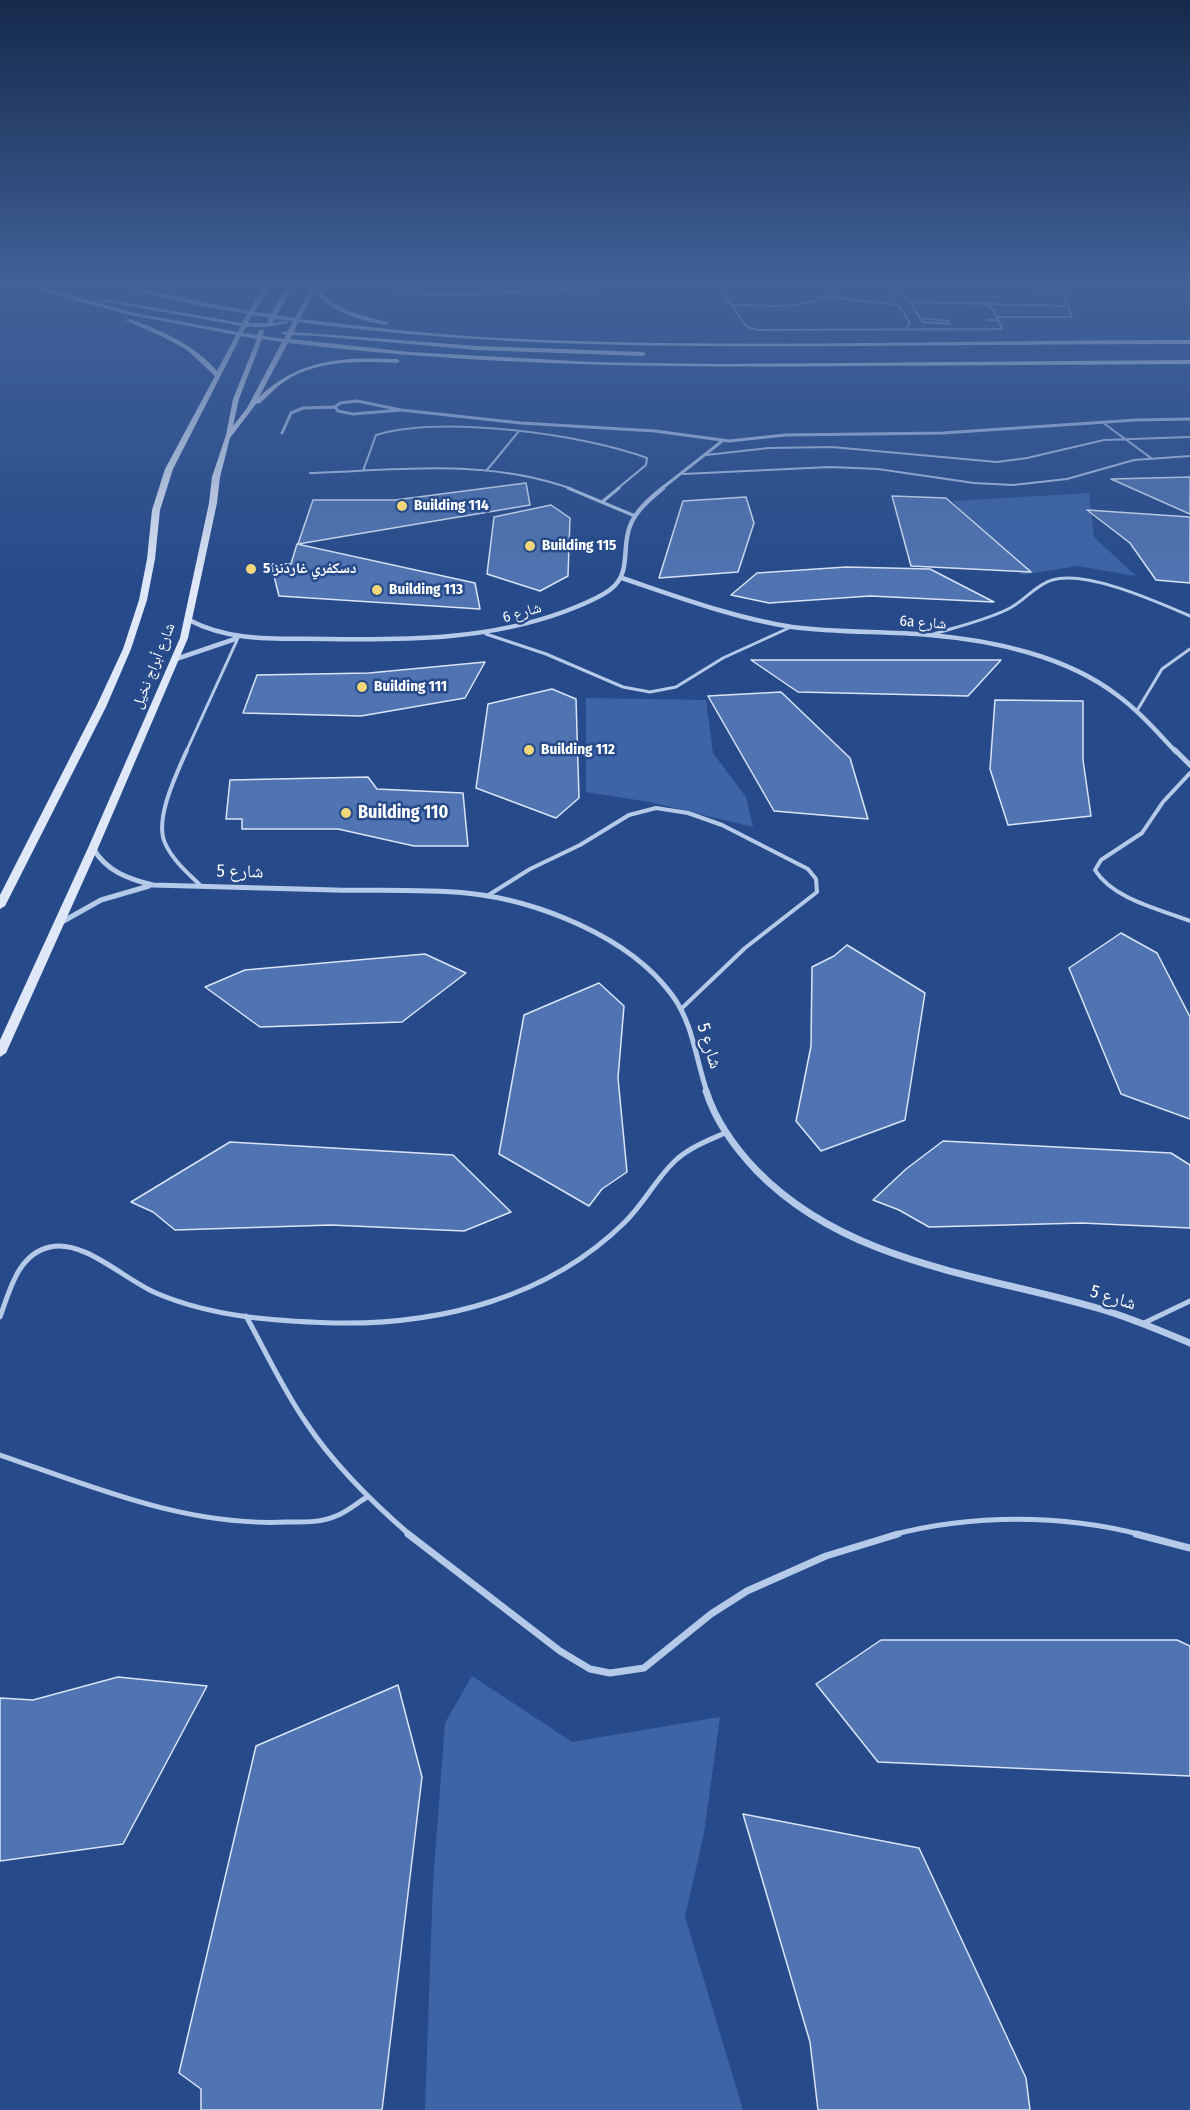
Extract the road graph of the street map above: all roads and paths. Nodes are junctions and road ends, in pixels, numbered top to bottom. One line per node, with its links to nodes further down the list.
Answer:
1 (212, 385): 41 (main road, شارع أبراج نخيل)
2 (241, 385): 13 (main road)
3 (262, 385): 6 (main road, شارع أبراج نخيل)
4 (278, 385): 6 (main road)
5 (335, 407): 7 (street); 7 (street); 11 (street)
6 (250, 409): 13 (main road, شارع أبراج نخيل)
7 (401, 410): 15 (street)
8 (1190, 419): 9 (street)
9 (1102, 422): 14 (lane); 15 (street)
10 (519, 431): 19 (lane); 20 (lane); 23 (lane)
11 (282, 433)
12 (1190, 437): 14 (lane)
13 (227, 438): 27 (main road, شارع أبراج نخيل)
14 (1124, 439): 16 (lane); 18 (lane)
15 (722, 441): 16 (street)
16 (706, 455): 22 (street)
17 (1190, 456): 18 (lane)
18 (1151, 458): 22 (lane)
19 (487, 470): 20 (lane); 23 (lane)
20 (363, 471): 21 (lane)
21 (310, 473)
22 (683, 474): 24 (street)
23 (602, 502): 24 (lane)
24 (635, 516): 25 (street)
25 (622, 578): 28 (street, 6a شارع); 29 (street, شارع 6)
26 (1190, 616): 30 (lane)
27 (189, 620): 31 (street, شارع 6); 33 (main road, شارع أبراج نخيل)
28 (791, 627): 29 (lane); 30 (street, 6a شارع)
29 (486, 634): 31 (street, شارع 6)
30 (931, 635): 34 (street, 6a شارع)
31 (238, 638): 33 (street, شارع 6); 39 (lane)
32 (1190, 649): 34 (lane)
33 (176, 659): 37 (main road, شارع أبراج نخيل)
34 (1138, 709): 35 (street, 6a شارع)
35 (1190, 765)
36 (1190, 773): 42 (lane)
37 (93, 848): 38 (street, شارع 5); 43 (main road, شارع أبراج نخيل)
38 (153, 885): 39 (street, شارع 5); 43 (street, شارع 5)
39 (201, 886): 40 (street, شارع 5)
40 (487, 896): 44 (street, شارع 5); 44 (lane)
41 (0, 906)
42 (1190, 921)
43 (57, 925): 45 (main road, شارع أبراج نخيل)
44 (681, 1009): 46 (street, شارع 5)
45 (0, 1053)
46 (725, 1133): 48 (lane); 50 (street, شارع 5)
47 (1190, 1301): 50 (lane)
48 (246, 1316): 49 (lane); 53 (lane)
49 (0, 1317)
50 (1144, 1323): 51 (street, شارع 5)
51 (1190, 1343)
52 (0, 1455): 53 (lane)
53 (368, 1497): 54 (lane)
54 (1190, 1548)

